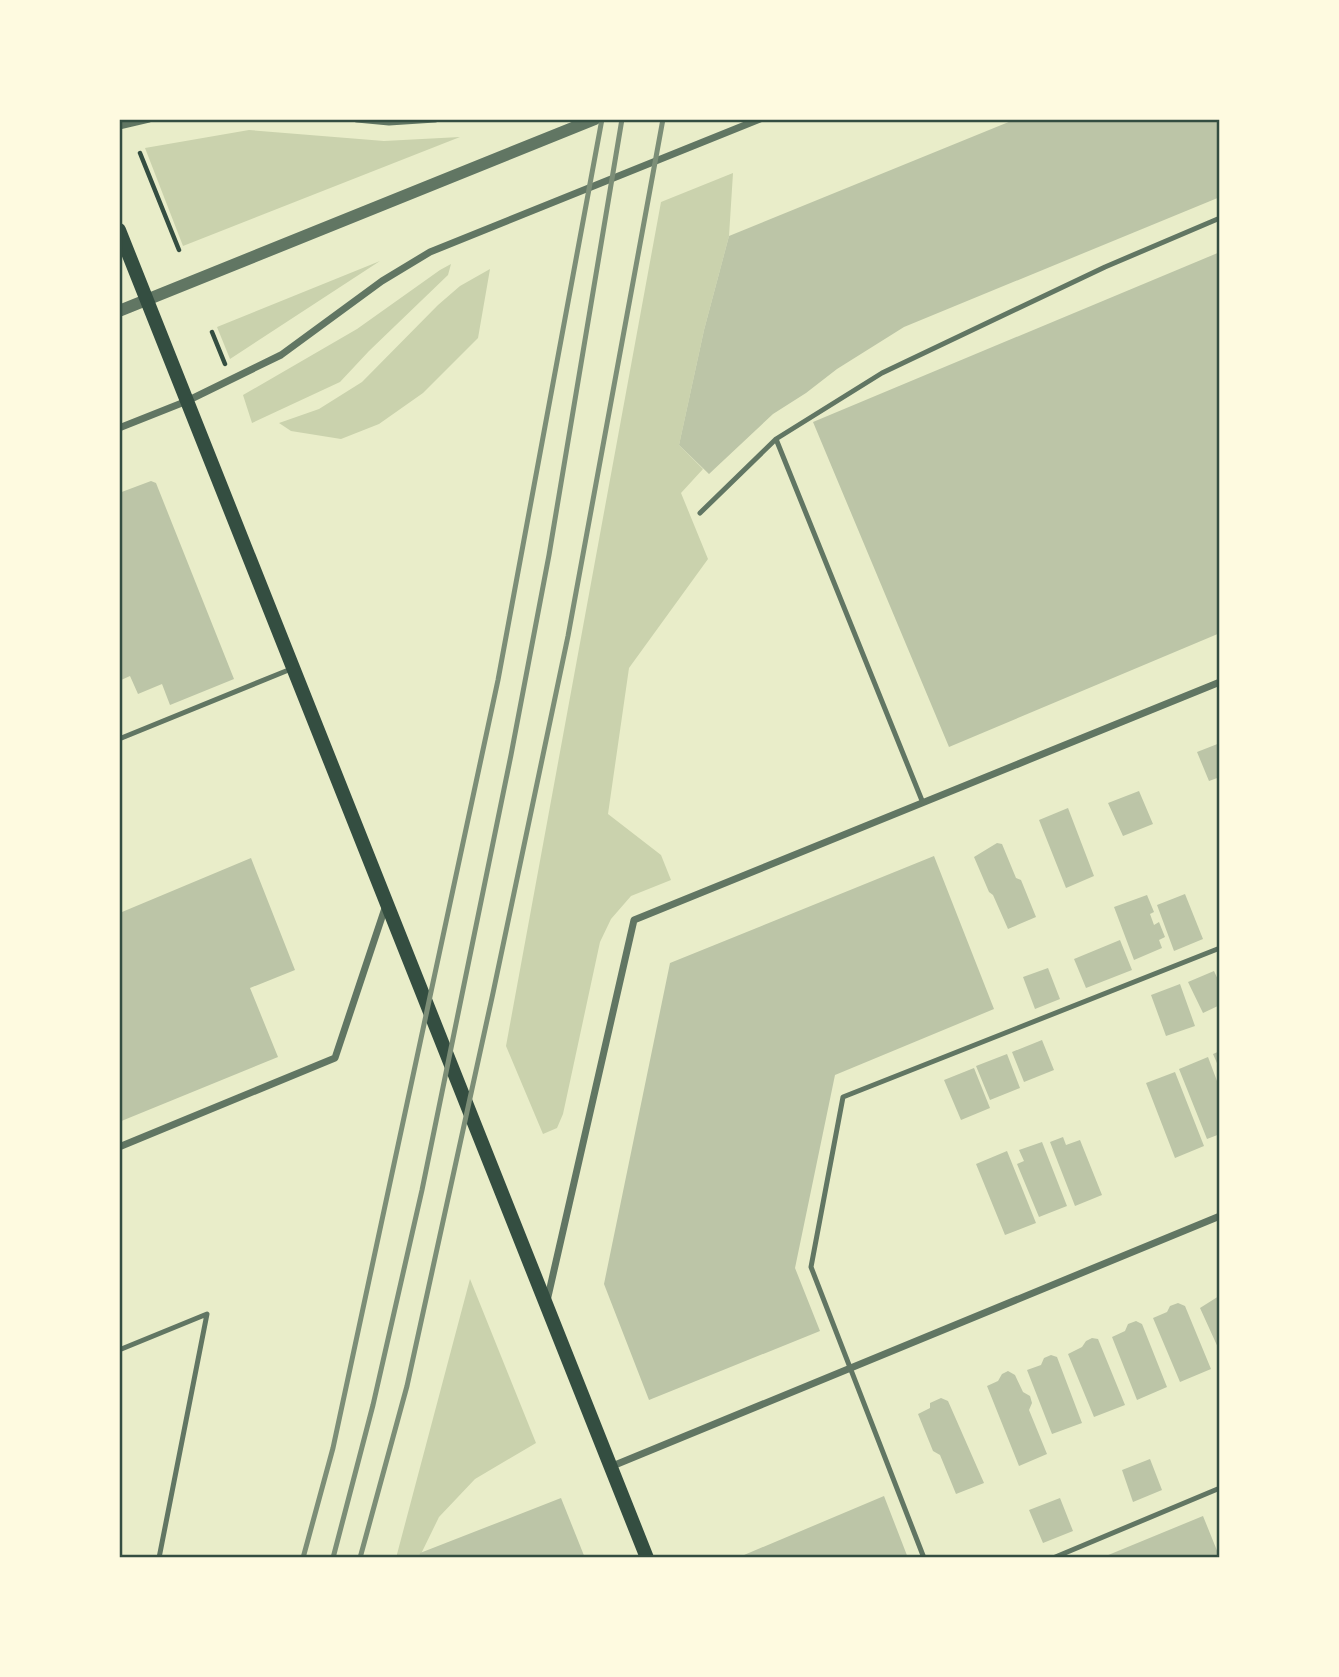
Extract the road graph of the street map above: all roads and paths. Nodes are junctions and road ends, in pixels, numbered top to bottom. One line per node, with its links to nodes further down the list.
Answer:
1 (149, 119): 6 (street)
2 (357, 119): 3 (street)
3 (435, 119)
4 (595, 119): 13 (street)
5 (760, 119): 17 (street)
6 (119, 126)
7 (140, 153): 10 (path)
8 (1220, 218): 19 (lane)
9 (119, 230): 13 (main road)
10 (172, 233): 11 (path); 12 (path)
11 (164, 236)
12 (179, 250)
13 (147, 299): 14 (street); 17 (main road)
14 (119, 311)
15 (212, 332): 16 (path)
16 (225, 364)
17 (187, 401): 18 (street); 21 (main road)
18 (119, 428)
19 (776, 439): 20 (lane); 24 (lane)
20 (699, 513)
21 (294, 668): 23 (lane); 25 (main road)
22 (1220, 682): 24 (street)
23 (119, 738)
24 (923, 803): 29 (street)
25 (387, 901): 27 (street); 29 (main road)
26 (1220, 948): 31 (lane)
27 (119, 1147)
28 (1220, 1216): 31 (street)
29 (546, 1305): 32 (main road)
30 (119, 1350): 34 (lane)
31 (850, 1368): 32 (street); 36 (lane)
32 (610, 1467): 35 (main road)
33 (1220, 1488): 37 (lane)
34 (159, 1558)
35 (646, 1558)
36 (924, 1558)
37 (1053, 1558)

